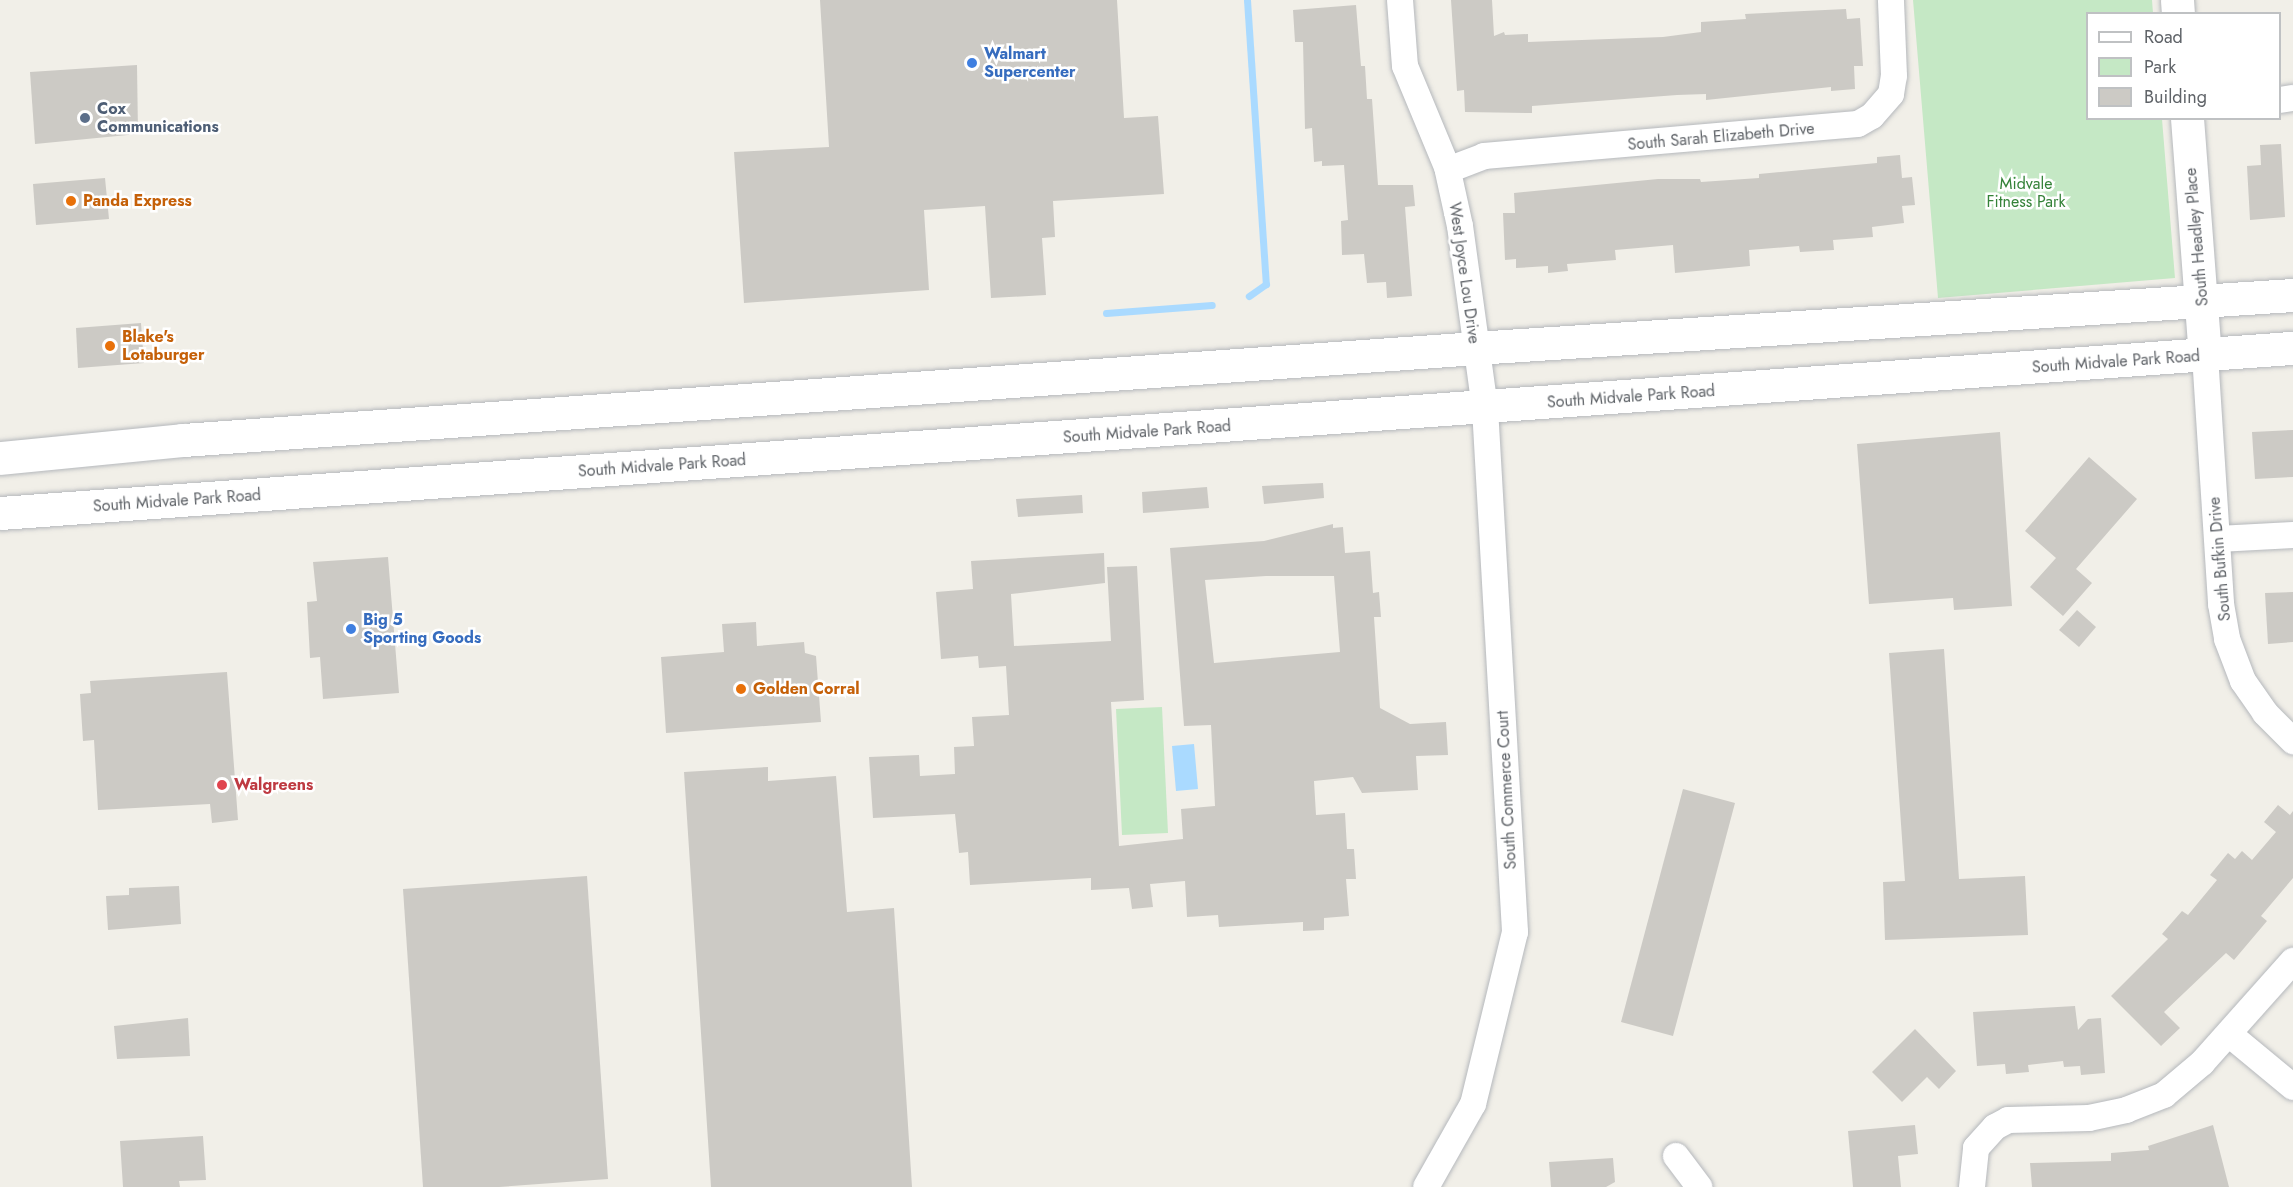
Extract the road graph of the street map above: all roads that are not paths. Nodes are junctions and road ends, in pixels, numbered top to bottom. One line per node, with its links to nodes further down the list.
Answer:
1 (1400, 0): 4 (street, West Joyce Lou Drive)
2 (1891, 0): 4 (street, South Sarah Elizabeth Drive)
3 (2187, 120): 6 (main road, South Headley Place)
4 (1448, 170): 9 (street, West Joyce Lou Drive)
5 (2293, 295): 6 (main road)
6 (2203, 302): 8 (main road, South Headley Place); 9 (main road)
7 (2293, 348): 8 (main road, South Midvale Park Road)
8 (2205, 356): 10 (main road, South Midvale Park Road); 14 (street, South Bufkin Drive)
9 (1477, 362): 10 (street, South Commerce Court); 11 (main road)
10 (1485, 408): 12 (main road, South Midvale Park Road); 20 (street, South Commerce Court)
11 (0, 458)
12 (0, 513)
13 (2293, 535): 14 (street)
14 (2218, 539): 15 (street, South Bufkin Drive)
15 (2293, 741)
16 (2293, 961): 17 (street)
17 (2229, 1034): 18 (street); 22 (street)
18 (2293, 1087)
19 (1676, 1156): 21 (street)
20 (1425, 1187)
21 (1699, 1187)
22 (1972, 1187)

